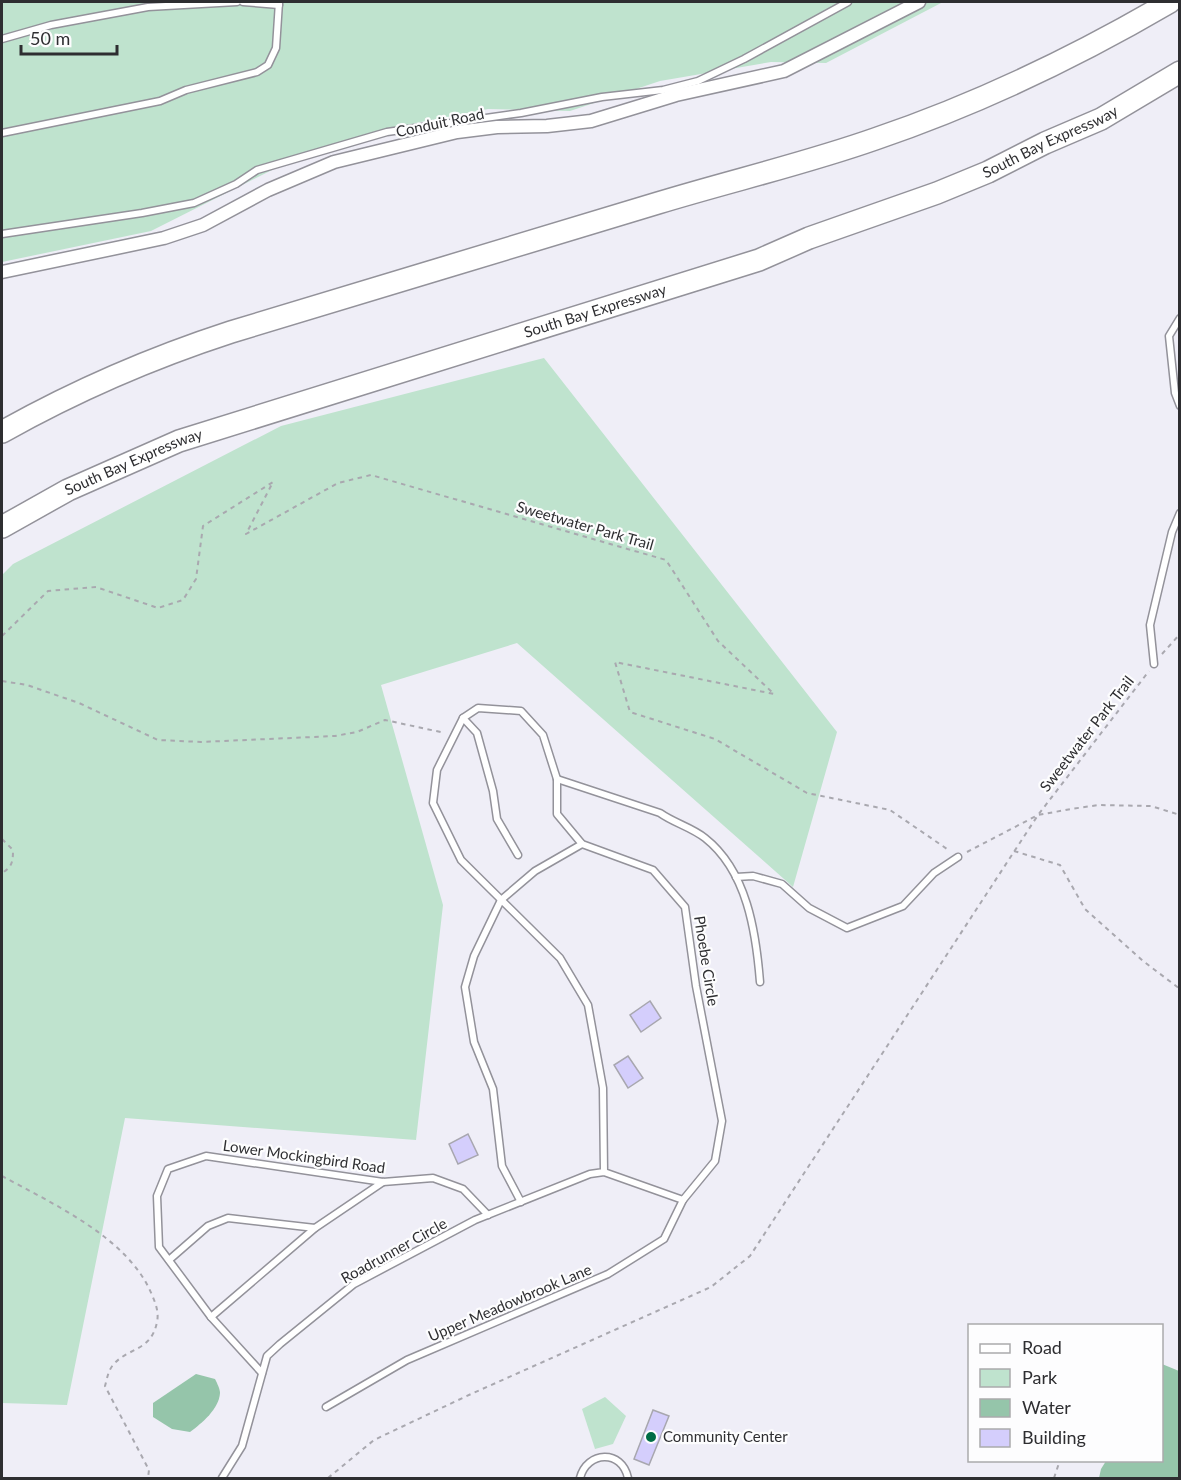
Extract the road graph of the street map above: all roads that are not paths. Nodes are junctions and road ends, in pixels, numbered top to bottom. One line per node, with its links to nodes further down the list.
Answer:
1 (237, 2): 7 (lane)
2 (243, 2): 6 (lane)
3 (848, 2): 10 (lane)
4 (919, 2): 11 (street, Conduit Road)
5 (1170, 2): 14 (highway)
6 (279, 3): 9 (lane)
7 (2, 39)
8 (1179, 72): 16 (highway, South Bay Expressway)
9 (2, 133)
10 (2, 234)
11 (2, 272)
12 (1179, 318): 13 (lane)
13 (1179, 406)
14 (2, 432)
15 (1179, 513): 17 (lane)
16 (2, 527)
17 (1154, 664)
18 (463, 718): 19 (lane); 21 (lane); 24 (lane)
19 (557, 779): 20 (lane); 23 (lane)
20 (582, 844): 24 (lane); 28 (lane, Phoebe Circle)
21 (518, 855)
22 (958, 857): 23 (lane)
23 (736, 877): 25 (lane)
24 (501, 900): 26 (lane); 29 (lane)
25 (760, 982)
26 (604, 1172): 28 (lane); 29 (lane, Roadrunner Circle)
27 (383, 1182): 30 (lane, Lower Mockingbird Road); 31 (lane); 32 (lane, Lower Mockingbird Road)
28 (684, 1200): 35 (lane, Upper Meadowbrook Lane)
29 (521, 1202): 30 (lane, Roadrunner Circle)
30 (488, 1215): 34 (lane, Roadrunner Circle)
31 (315, 1228): 32 (lane); 33 (lane)
32 (169, 1260): 33 (lane, Lower Mockingbird Road)
33 (211, 1317): 34 (lane, Lower Mockingbird Road)
34 (262, 1372): 36 (lane, Roadrunner Circle)
35 (326, 1407)
36 (222, 1479)
37 (580, 1479): 38 (lane)
38 (628, 1479)

